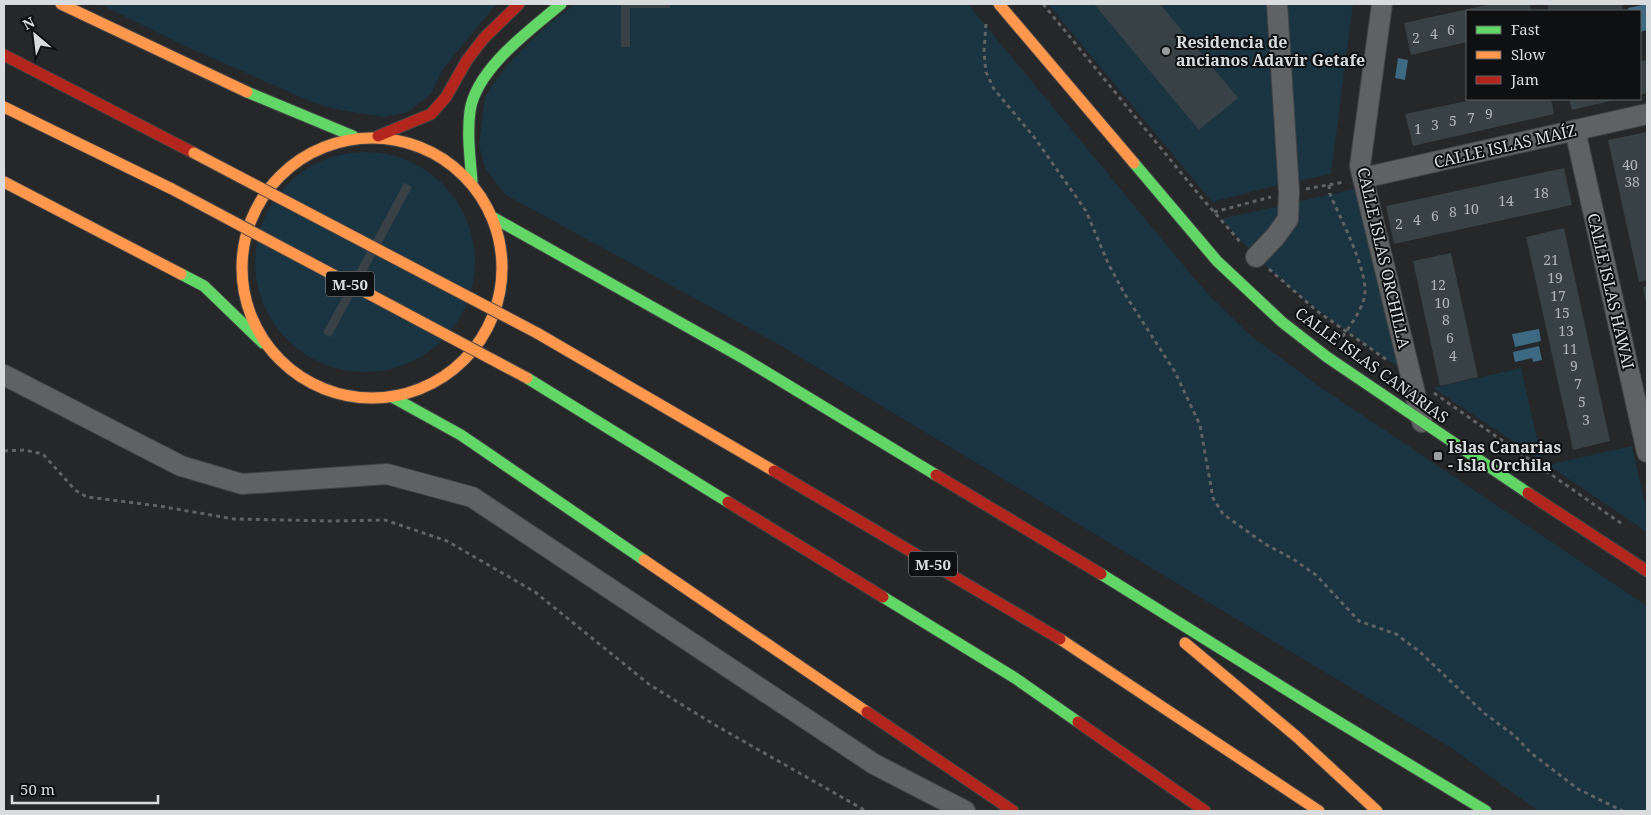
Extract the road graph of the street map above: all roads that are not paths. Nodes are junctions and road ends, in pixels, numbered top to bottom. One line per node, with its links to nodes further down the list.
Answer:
1 (61, 4): 11 (main road)
2 (519, 4): 12 (main road)
3 (561, 4): 14 (main road)
4 (1000, 4): 21 (main road, CALLE ISLAS CANARIAS)
5 (1277, 4): 17 (street)
6 (1383, 4): 13 (street, CALLE ISLAS ORCHILLA)
7 (4, 54): 28 (main road, M-50, bridge)
8 (4, 107): 27 (main road, M-50, bridge)
9 (1647, 114): 10 (street, CALLE ISLAS MAÍZ)
10 (1576, 130): 13 (street, CALLE ISLAS MAÍZ); 22 (street, CALLE ISLAS HAWAI)
11 (353, 136): 12 (main road); 18 (main road)
12 (378, 136): 14 (main road)
13 (1363, 178): 21 (street, CALLE ISLAS ORCHILLA)
14 (472, 181): 16 (main road)
15 (4, 182): 18 (main road)
16 (494, 218): 20 (main road); 23 (main road)
17 (1256, 257)
18 (263, 343): 20 (main road)
19 (4, 375): 25 (street)
20 (394, 398): 26 (main road)
21 (1422, 422): 24 (main road, CALLE ISLAS CANARIAS)
22 (1647, 451)
23 (1081, 562): 29 (main road); 30 (main road)
24 (1647, 571)
25 (965, 811)
26 (1014, 811)
27 (1205, 811)
28 (1319, 811)
29 (1377, 811)
30 (1486, 811)

